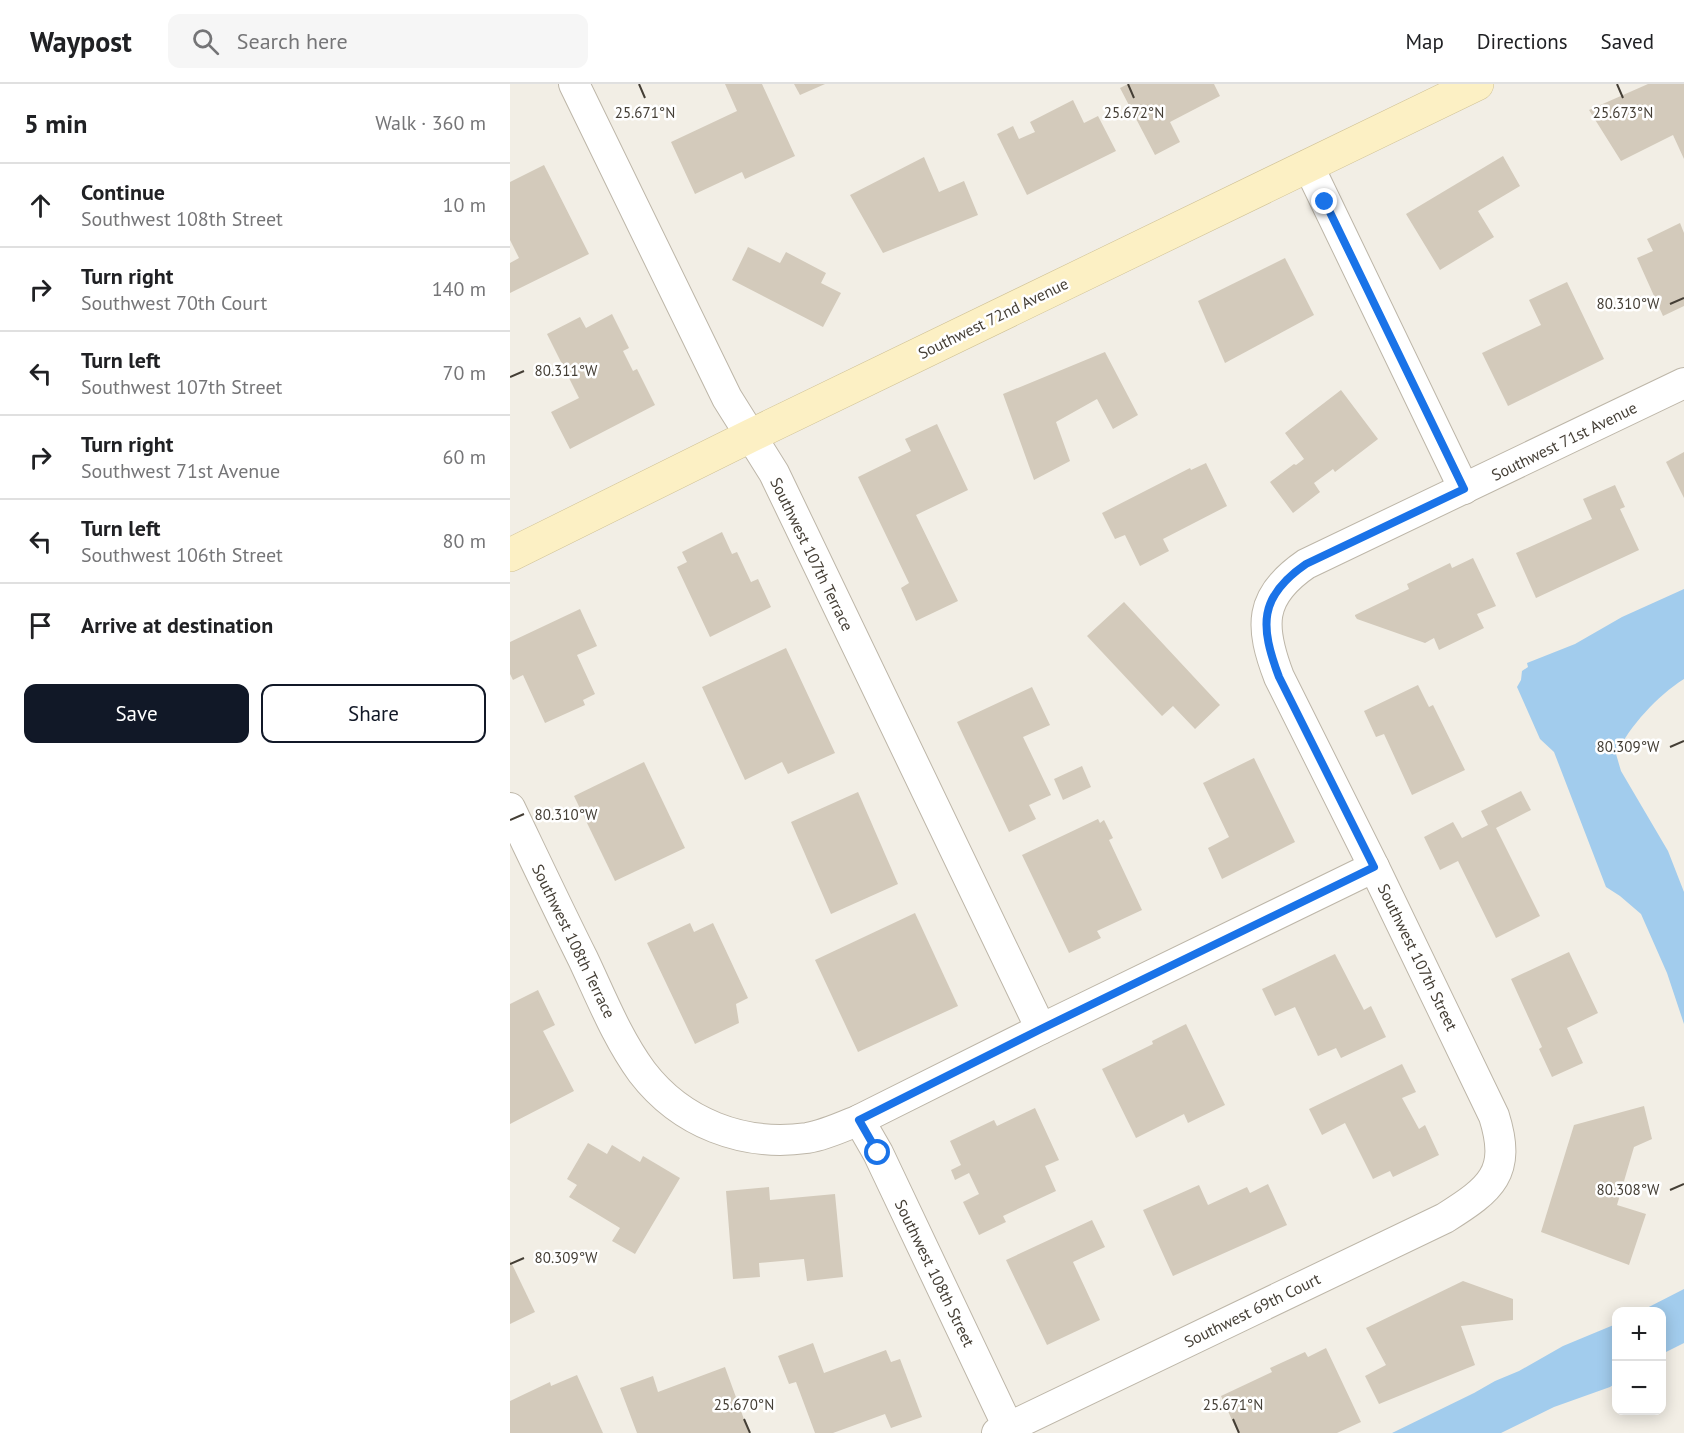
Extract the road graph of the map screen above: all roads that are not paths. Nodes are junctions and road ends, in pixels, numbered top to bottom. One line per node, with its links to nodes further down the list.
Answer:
1 (574, 84): 5 (street, Southwest 107th Terrace)
2 (1469, 86): 3 (street, Southwest 72nd Avenue)
3 (1308, 165): 5 (street, Southwest 72nd Avenue); 6 (street)
4 (1684, 383): 6 (street, Southwest 71st Avenue)
5 (750, 436): 7 (street, Southwest 72nd Avenue); 11 (street, Southwest 107th Terrace)
6 (1464, 489): 8 (street, Southwest 71st Avenue)
7 (510, 555)
8 (1267, 613): 10 (street, Southwest 107th Street)
9 (510, 807): 12 (street, Southwest 108th Terrace)
10 (1374, 867): 11 (street, Southwest 108th Terrace); 13 (street, Southwest 107th Street)
11 (1041, 1029): 12 (street, Southwest 108th Terrace)
12 (859, 1120): 14 (street, Southwest 108th Street)
13 (1497, 1173): 14 (street, Southwest 69th Court)
14 (1003, 1430)

